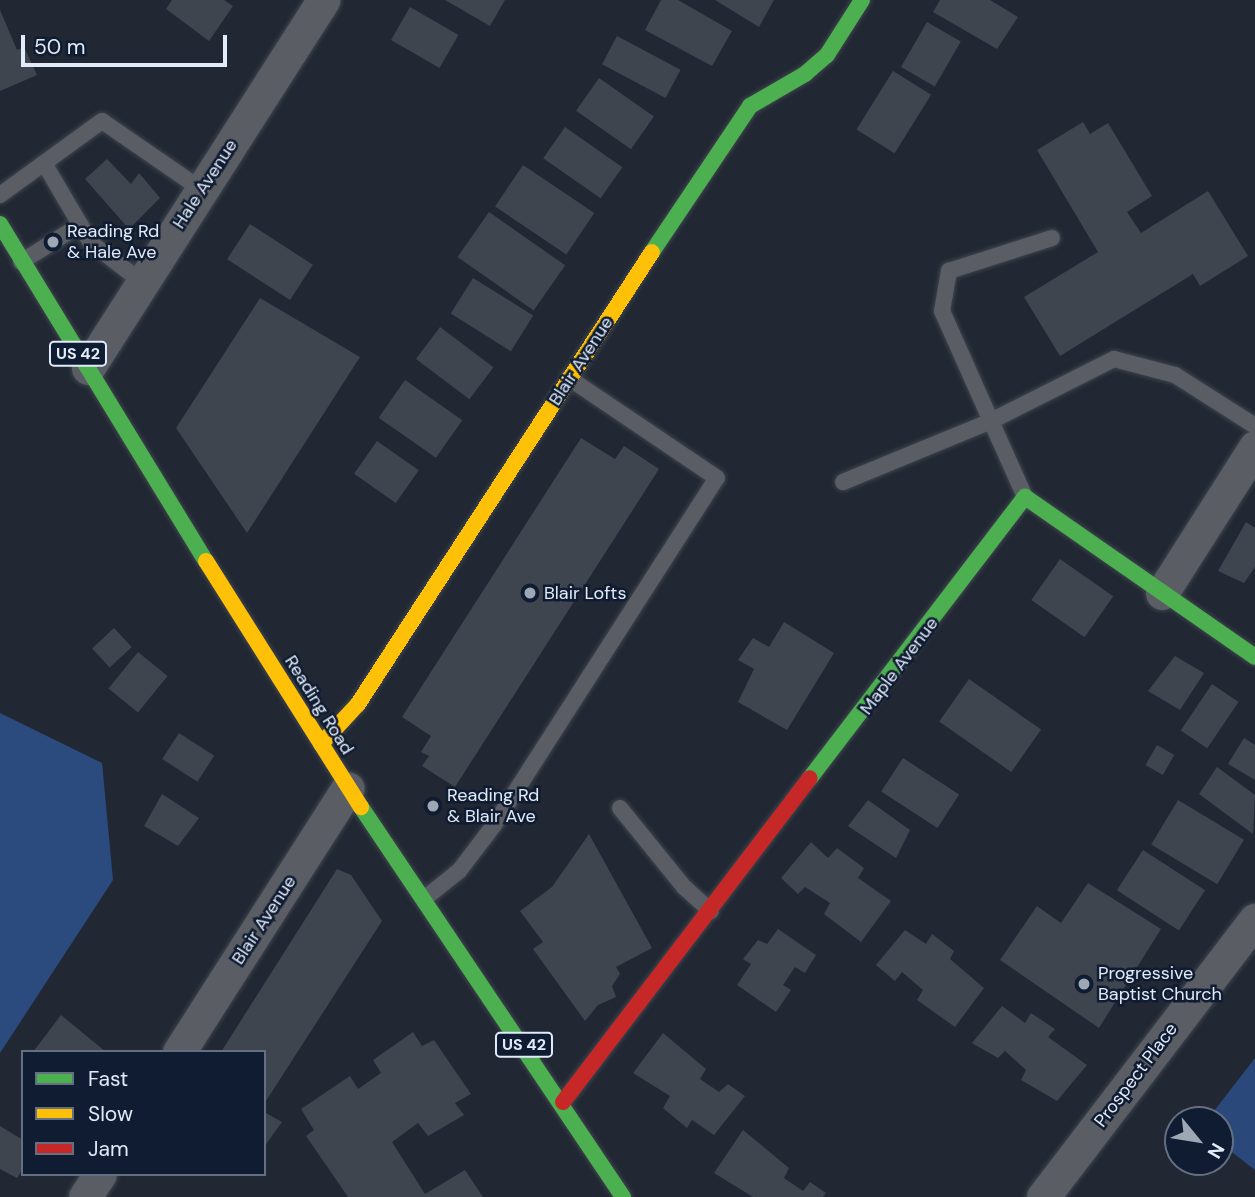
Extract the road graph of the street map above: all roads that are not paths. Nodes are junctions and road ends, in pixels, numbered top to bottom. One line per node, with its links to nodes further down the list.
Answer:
1 (323, 0): 4 (street, Hale Avenue)
2 (862, 0): 12 (street, Blair Avenue)
3 (44, 163): 4 (lane); 5 (lane); 7 (lane)
4 (202, 190): 10 (street, Hale Avenue)
5 (0, 195)
6 (0, 224): 9 (street, Reading Road / US 42)
7 (80, 225): 9 (lane); 10 (lane)
8 (1052, 238): 13 (lane)
9 (21, 262): 11 (street, Reading Road / US 42)
10 (142, 282): 11 (street, Hale Avenue)
11 (88, 368): 20 (street, Reading Road / US 42)
12 (569, 378): 20 (street, Blair Avenue); 23 (lane)
13 (991, 421): 14 (lane); 16 (lane); 17 (lane)
14 (1255, 426)
15 (1255, 447): 18 (street)
16 (843, 482)
17 (1025, 497): 18 (street); 24 (street, Maple Avenue)
18 (1162, 593): 19 (street)
19 (1255, 657)
20 (321, 744): 21 (street, Reading Road / US 42)
21 (348, 788): 23 (street, Reading Road / US 42); 26 (street, Blair Avenue)
22 (620, 808): 24 (lane)
23 (424, 899): 27 (street, Reading Road / US 42)
24 (710, 911): 27 (street, Maple Avenue)
25 (1255, 920): 31 (street, Prospect Place)
26 (180, 1050)
27 (563, 1102): 30 (street, Reading Road / US 42)
28 (99, 1176): 29 (street)
29 (85, 1197)
30 (623, 1197)
31 (1043, 1197)

